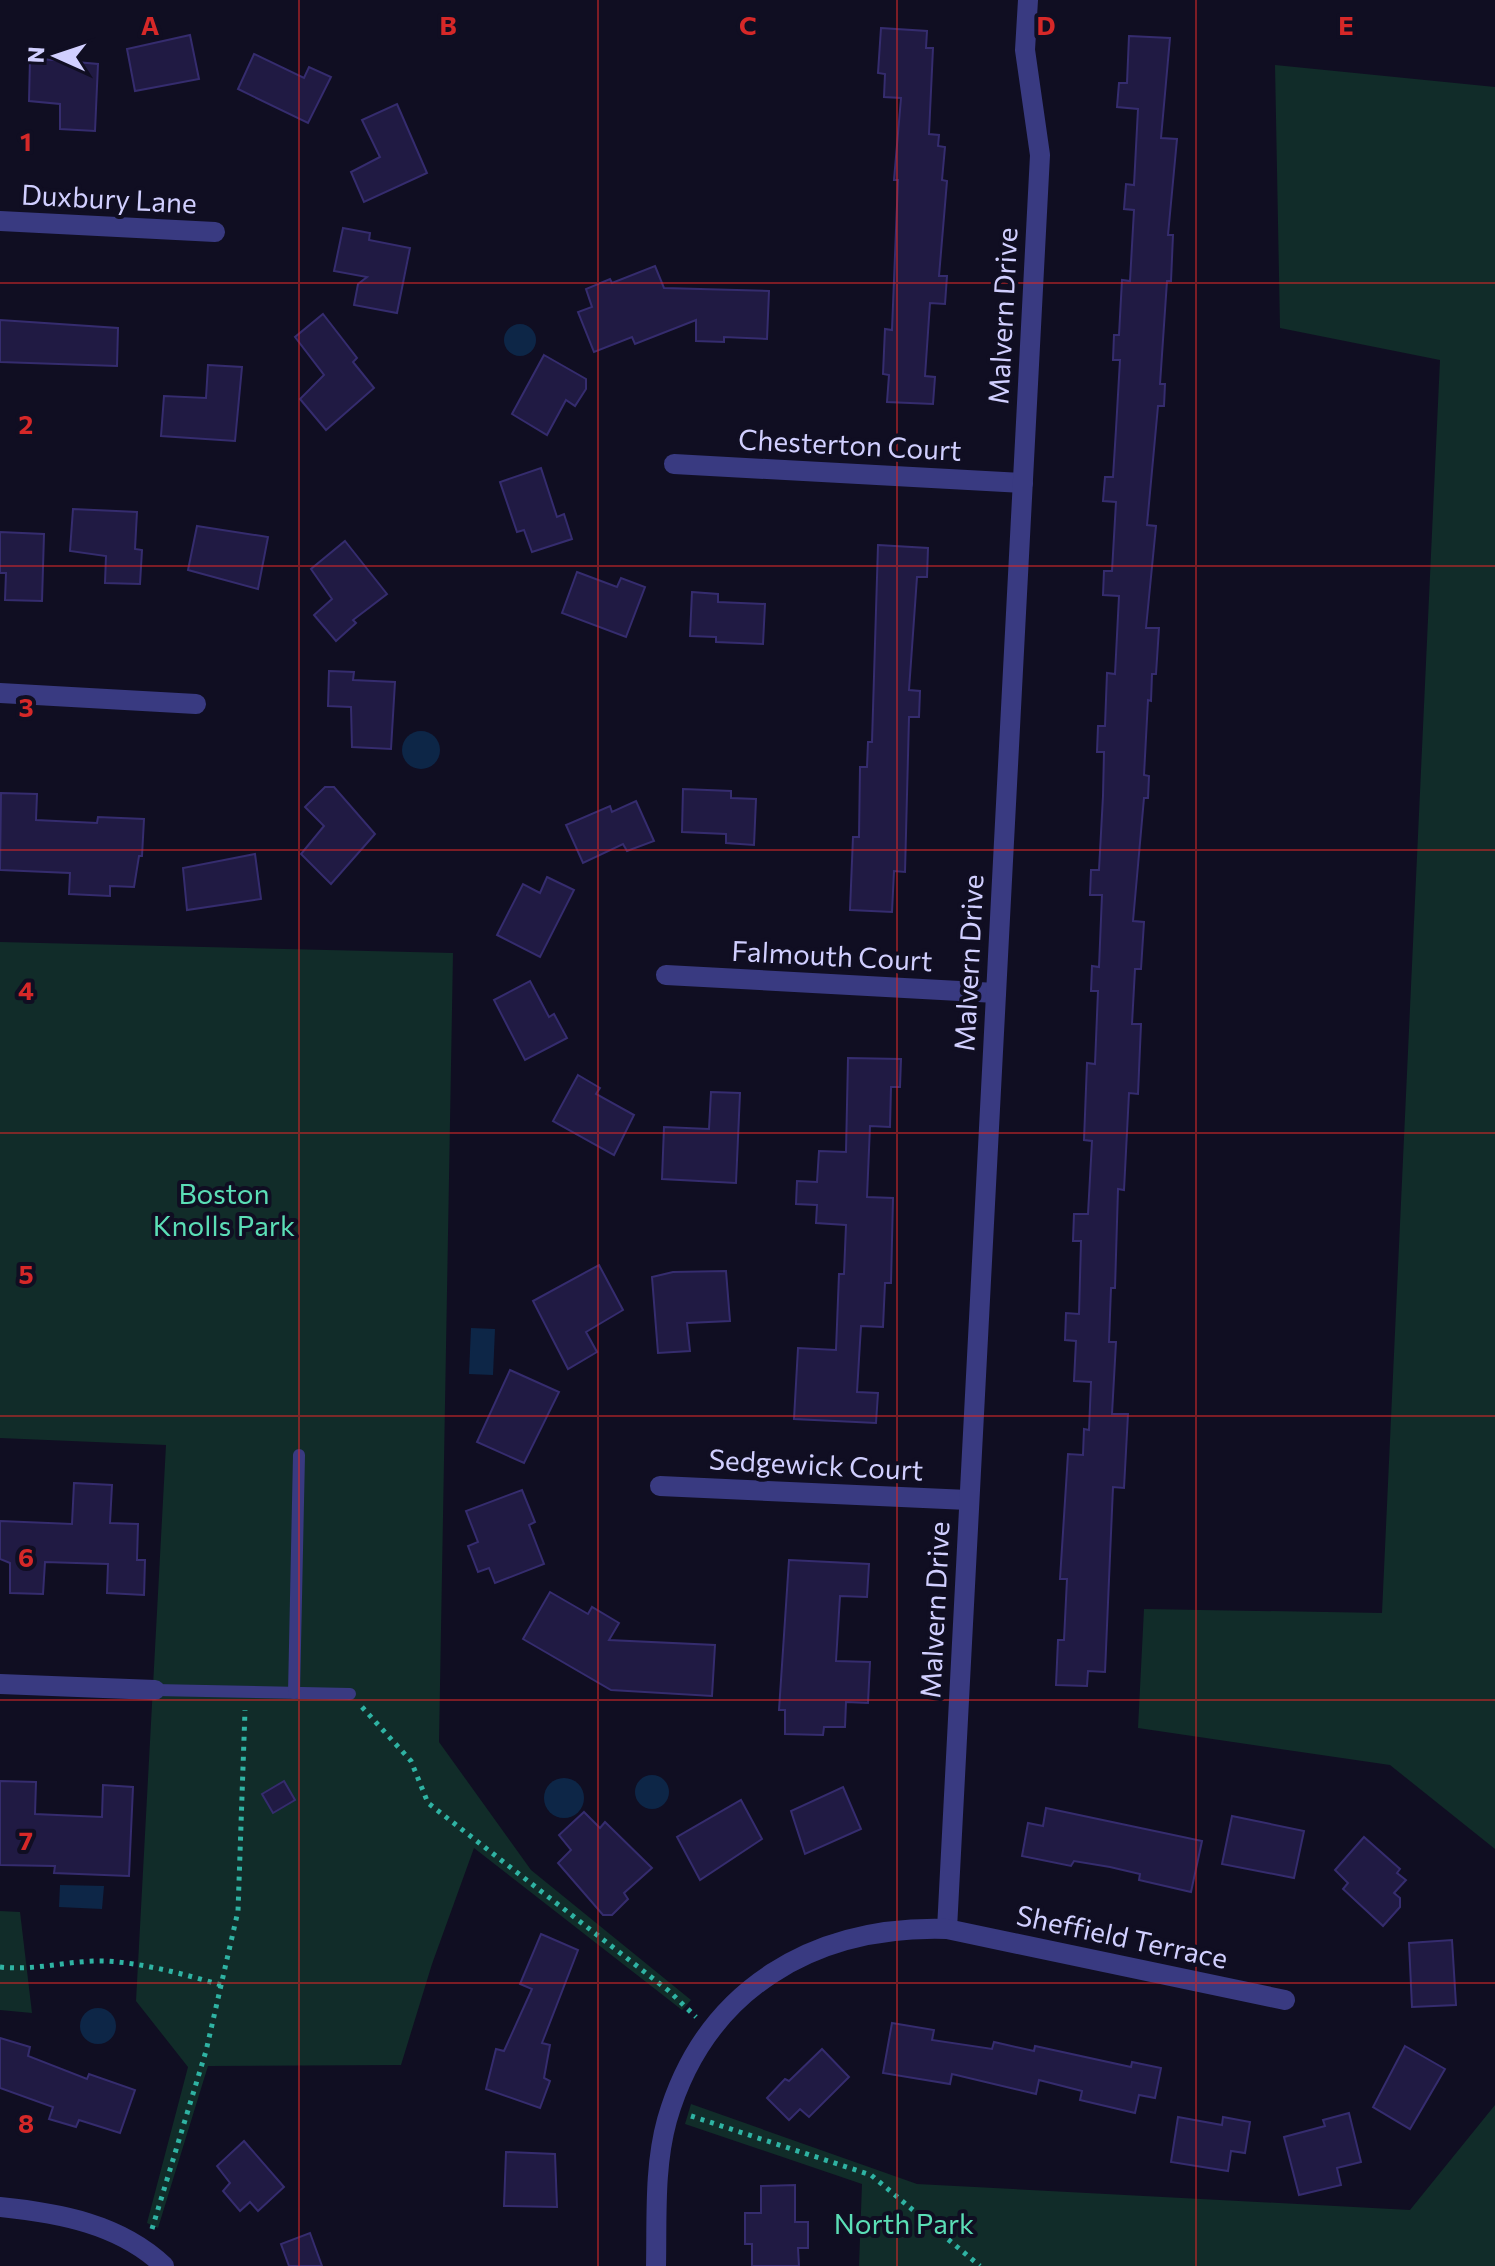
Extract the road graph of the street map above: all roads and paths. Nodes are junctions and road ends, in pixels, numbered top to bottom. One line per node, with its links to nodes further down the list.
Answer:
1 (1028, 0): 5 (street, Malvern Drive)
2 (0, 221): 3 (street, Duxbury Lane)
3 (215, 232)
4 (674, 464): 5 (street, Chesterton Court)
5 (1023, 483): 9 (street, Malvern Drive)
6 (0, 693): 7 (street)
7 (196, 704)
8 (666, 975): 9 (street, Falmouth Court)
9 (996, 993): 12 (street, Malvern Drive)
10 (299, 1455): 16 (lane)
11 (660, 1486): 12 (street, Sedgewick Court)
12 (968, 1500): 18 (street, Malvern Drive)
13 (0, 1684): 14 (street)
14 (155, 1690): 15 (lane)
15 (245, 1692): 16 (lane); 20 (path)
16 (294, 1693): 17 (lane)
17 (350, 1694): 22 (path)
18 (947, 1929): 21 (street, Sheffield Terrace); 22 (street, Sheffield Terrace)
19 (0, 1967): 20 (path)
20 (221, 1985): 25 (path)
21 (1285, 2000)
22 (711, 2031): 23 (street, Sheffield Terrace)
23 (671, 2109): 27 (street, Sheffield Terrace); 28 (path)
24 (0, 2207): 25 (street)
25 (146, 2249): 26 (street)
26 (164, 2266)
27 (656, 2266)
28 (980, 2266)

